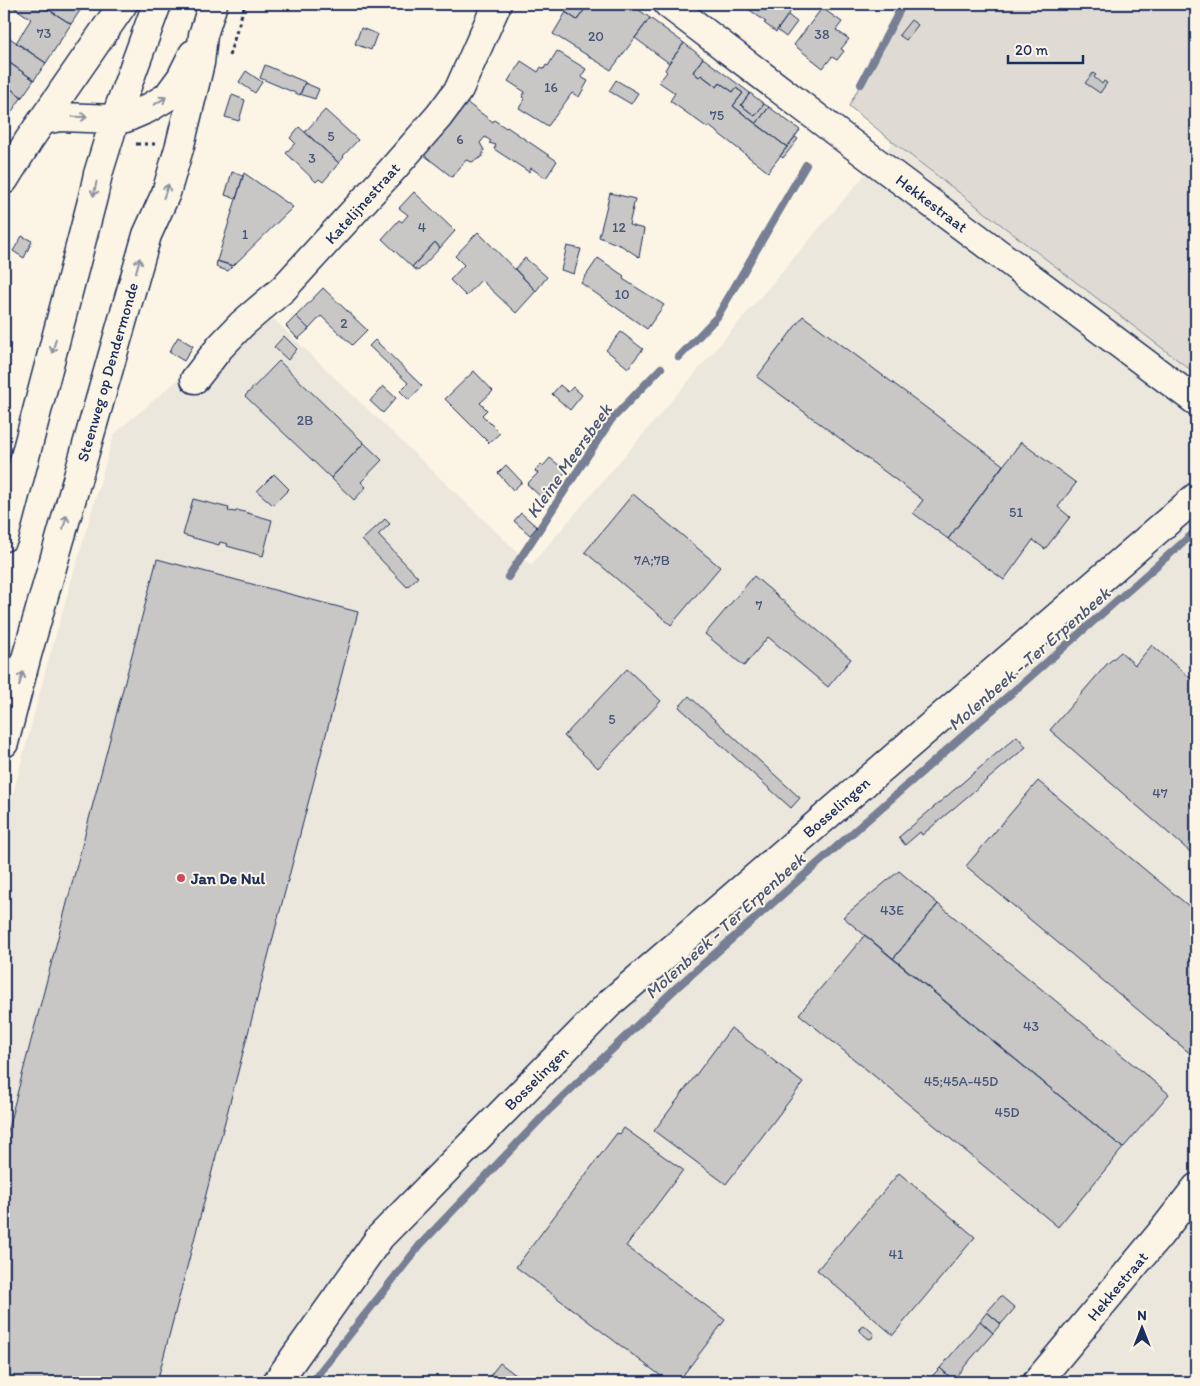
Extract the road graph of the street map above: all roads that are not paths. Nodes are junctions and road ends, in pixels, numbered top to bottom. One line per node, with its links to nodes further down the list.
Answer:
1 (123, 4): 8 (street)
2 (157, 4): 7 (street)
3 (213, 4): 6 (street, Steenweg op Dendermonde)
4 (497, 4): 10 (street, Katelijnestraat)
5 (668, 4): 11 (street, Hekkestraat)
6 (203, 35): 7 (street, one-way to 6); 14 (street, Steenweg op Dendermonde, one-way to 6)
7 (115, 119): 8 (street, one-way to 7); 13 (street, one-way to 13)
8 (44, 120): 9 (street)
9 (4, 180)
10 (195, 379)
11 (1196, 400)
12 (1196, 497): 16 (street, Bosselingen)
13 (4, 537)
14 (4, 743)
15 (1196, 1188): 17 (street, Hekkestraat)
16 (277, 1382)
17 (1038, 1382)

